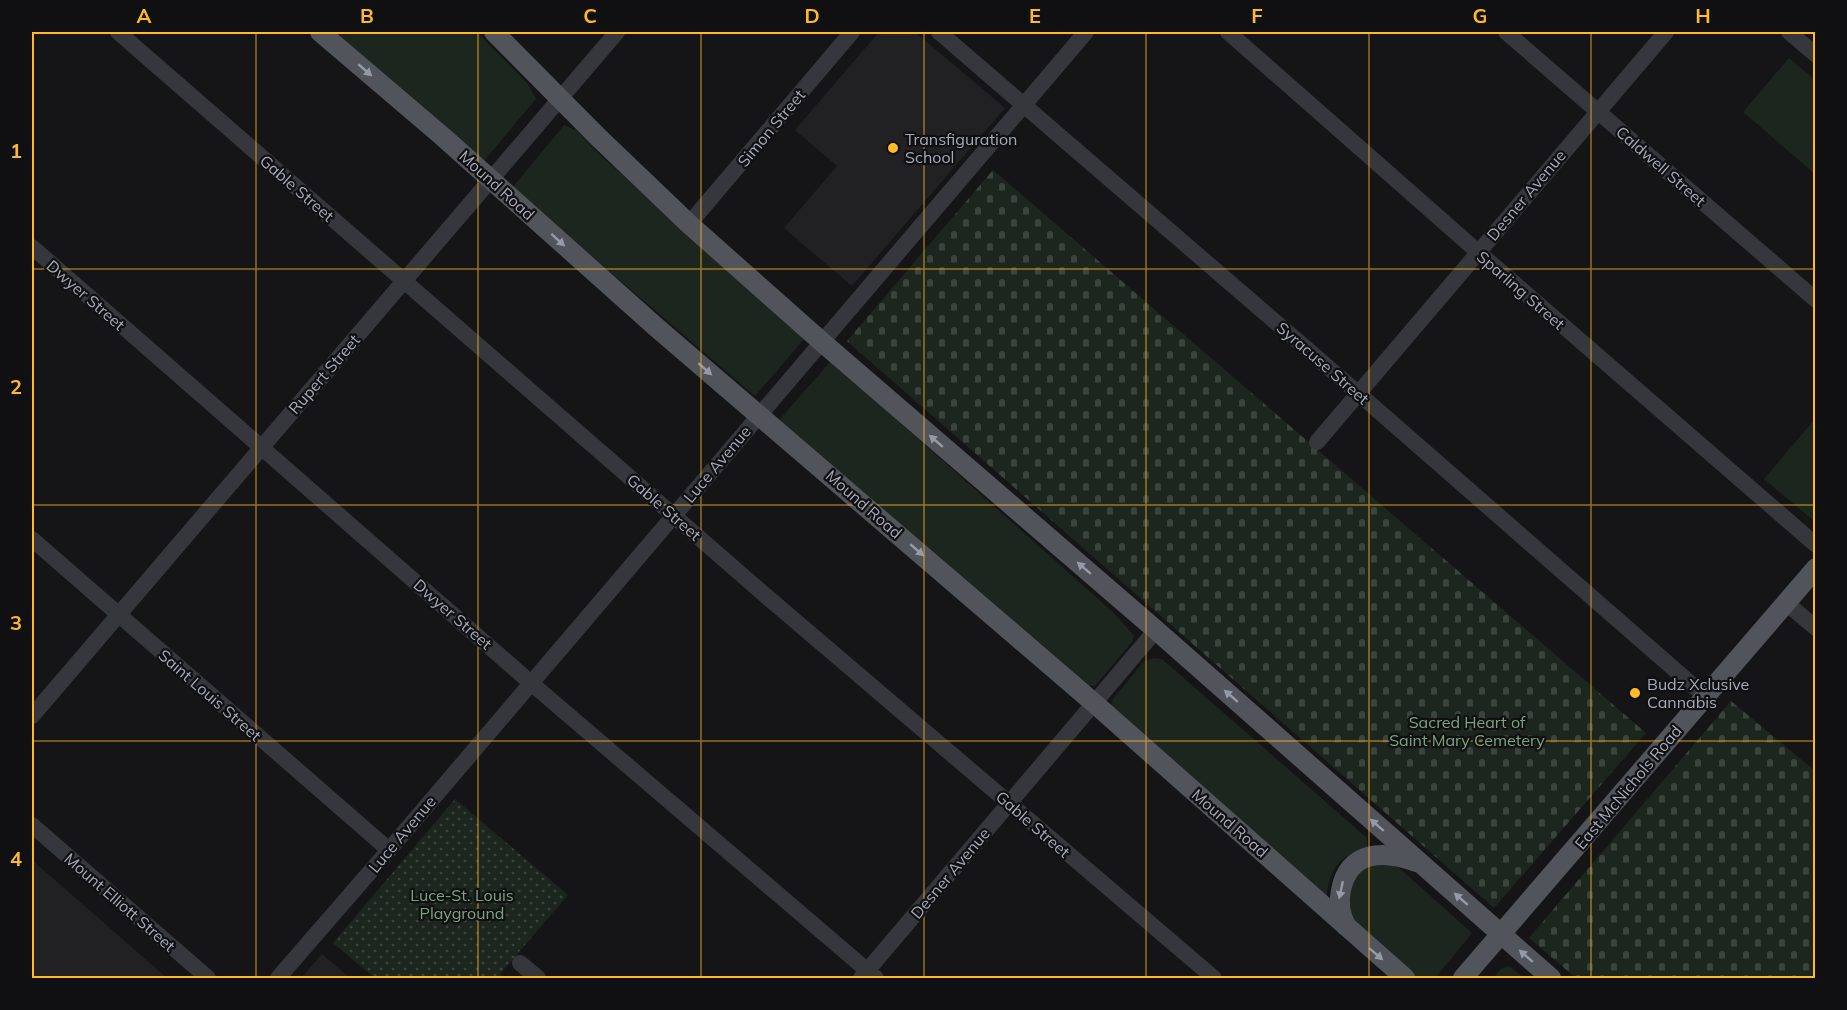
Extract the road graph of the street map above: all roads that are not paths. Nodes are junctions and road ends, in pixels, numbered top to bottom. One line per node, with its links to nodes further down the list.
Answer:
1 (118, 32): 20 (street, Gable Street)
2 (320, 32): 16 (main road, Mound Road, one-way to 16)
3 (495, 32): 13 (main road)
4 (617, 32): 13 (street, Rupert Street)
5 (852, 32): 17 (street, Simon Street)
6 (939, 32): 14 (street, Syracuse Street)
7 (1086, 32): 14 (street, Luce Avenue)
8 (1228, 32): 19 (street, Sparling Street)
9 (1506, 32): 15 (street, Caldwell Street)
10 (1666, 32): 15 (street, Desner Avenue)
11 (1789, 32): 12 (street)
12 (1815, 55)
13 (560, 98): 16 (street, Rupert Street); 17 (main road)
14 (1024, 105): 22 (street, Luce Avenue); 23 (street, Syracuse Street)
15 (1598, 111): 19 (street, Desner Avenue); 21 (street, Caldwell Street)
16 (491, 180): 20 (street, Rupert Street); 24 (main road, Mound Road, one-way to 24)
17 (689, 224): 22 (main road)
18 (32, 248): 26 (street, Dwyer Street)
19 (1478, 252): 23 (street, Desner Avenue); 29 (street, Sparling Street)
20 (404, 281): 26 (street, Rupert Street); 27 (street, Gable Street)
21 (1815, 300)
22 (822, 342): 24 (street, Luce Avenue); 34 (main road, one-way to 22)
23 (1359, 393): 25 (street, Desner Avenue); 36 (street, Syracuse Street)
24 (760, 414): 27 (street, Luce Avenue); 37 (main road, Mound Road, one-way to 37)
25 (1317, 442)
26 (261, 448): 32 (street, Rupert Street); 35 (street, Dwyer Street)
27 (674, 516): 35 (street, Luce Avenue); 39 (street, Gable Street)
28 (32, 539): 32 (street, Saint Louis Street)
29 (1815, 545)
30 (1815, 568): 31 (main road, East McNichols Road)
31 (1785, 602): 33 (street); 36 (main road, East McNichols Road)
32 (118, 614): 38 (street, Rupert Street); 41 (street, Saint Louis Street)
33 (1815, 628)
34 (1156, 630): 37 (street, Desner Avenue); 42 (main road, one-way to 34)
35 (531, 683): 41 (street, Luce Avenue); 46 (street, Dwyer Street)
36 (1705, 696): 44 (main road, East McNichols Road)
37 (1094, 703): 39 (street, Desner Avenue); 43 (main road, Mound Road)
38 (32, 716)
39 (1009, 803): 46 (street, Desner Avenue); 50 (street, Gable Street)
40 (32, 825): 47 (street, Mount Elliott Street)
41 (389, 850): 48 (street, Luce Avenue)
42 (1421, 864): 43 (main road, one-way to 43); 44 (main road, one-way to 42)
43 (1347, 929): 51 (main road, Mound Road, one-way to 51)
44 (1501, 934): 52 (main road, East McNichols Road); 53 (main road, one-way to 44)
45 (520, 963): 49 (street)
46 (868, 976)
47 (208, 978)
48 (278, 978)
49 (538, 978)
50 (1214, 978)
51 (1405, 978)
52 (1464, 978)
53 (1551, 978)

